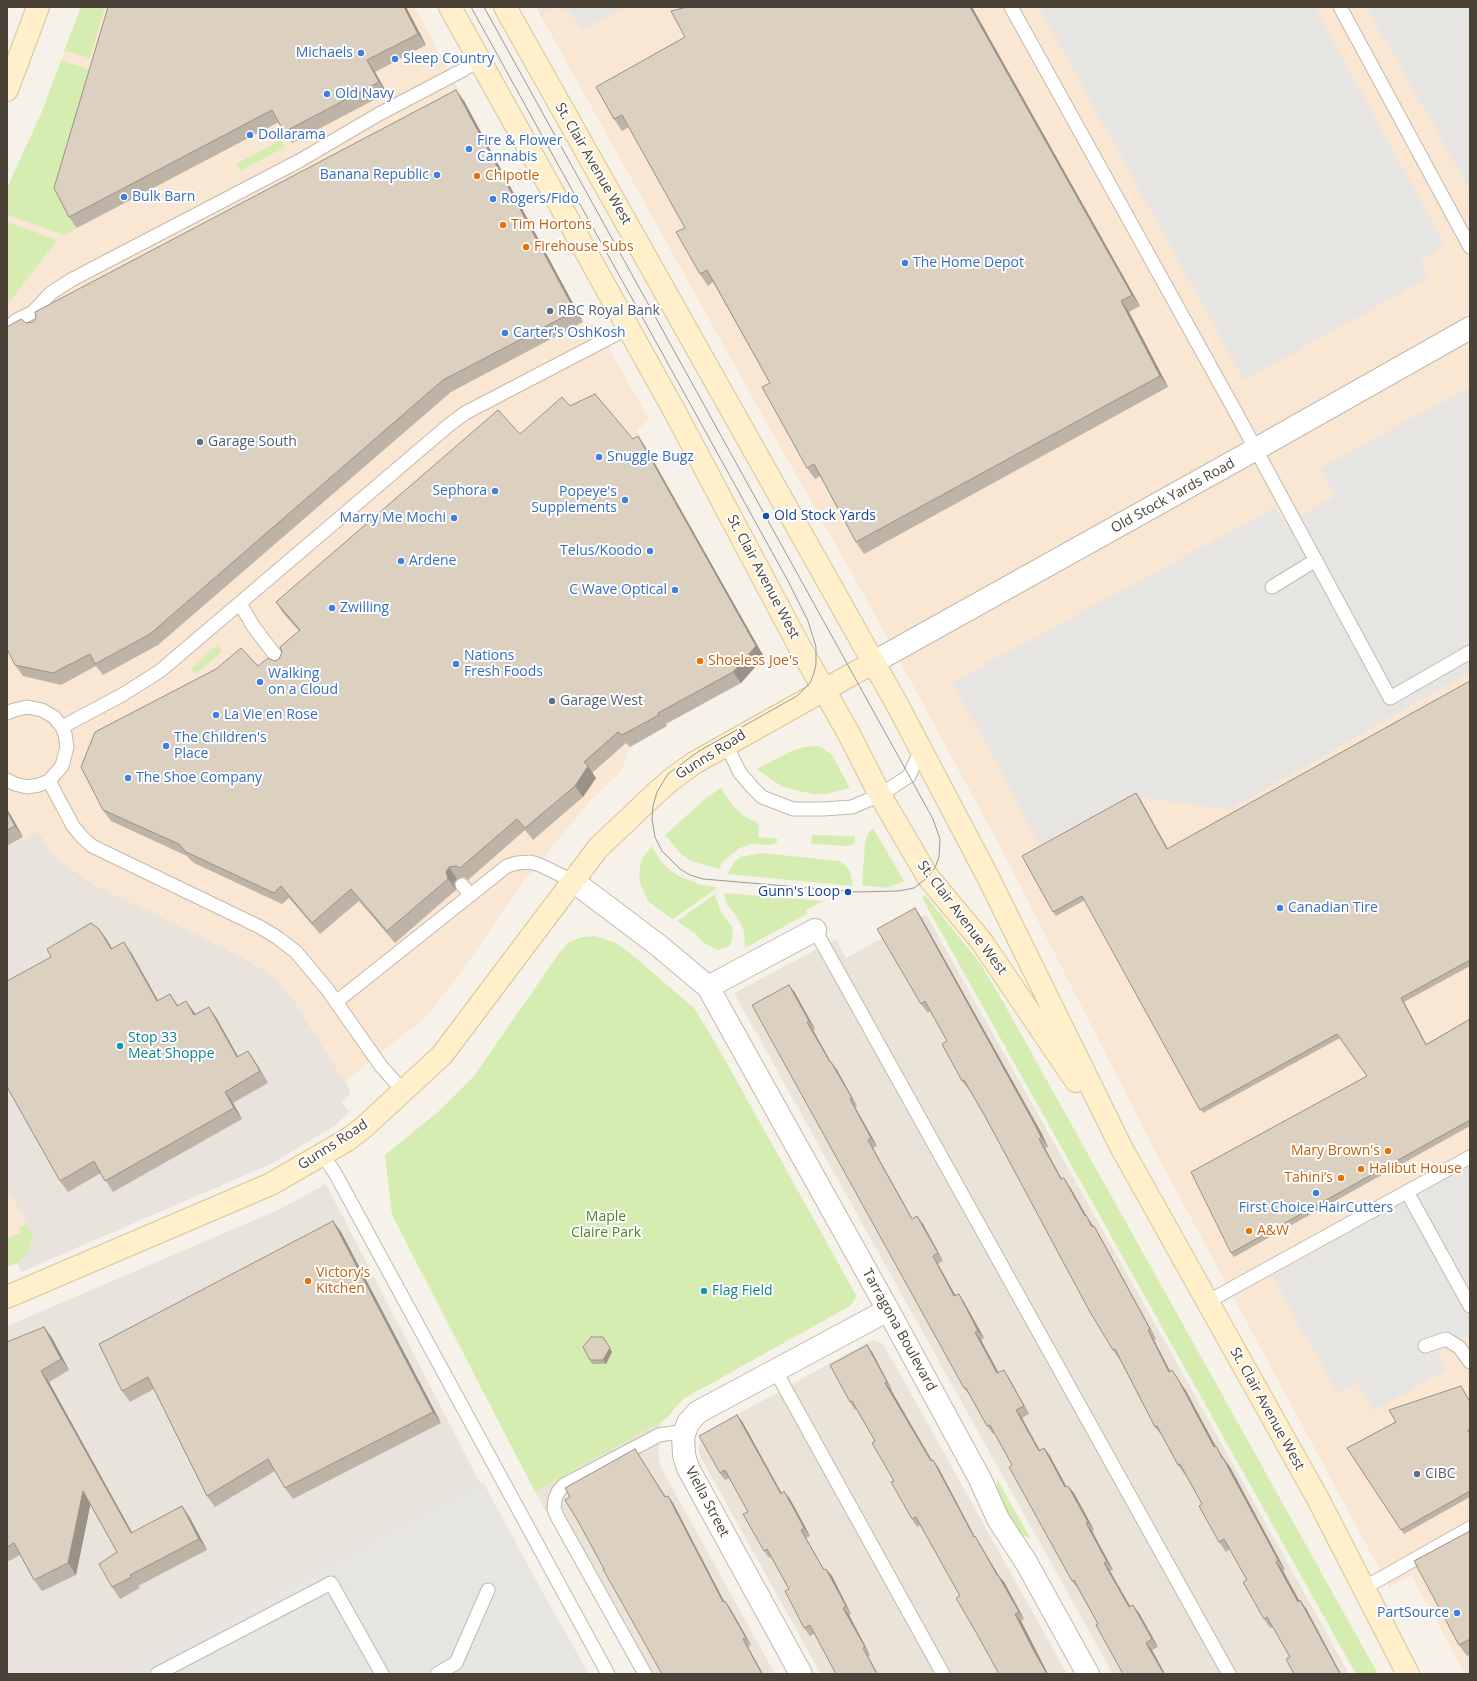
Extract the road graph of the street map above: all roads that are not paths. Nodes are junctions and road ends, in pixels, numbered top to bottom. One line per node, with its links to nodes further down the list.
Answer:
1 (38, 7): 7 (main road)
2 (450, 7): 6 (main road, St. Clair Avenue West)
3 (505, 7): 19 (main road, St. Clair Avenue West)
4 (1012, 7): 14 (lane)
5 (1340, 7): 8 (lane)
6 (479, 60): 9 (lane); 11 (main road, St. Clair Avenue West)
7 (7, 90)
8 (1470, 247)
9 (33, 312): 10 (lane); 13 (lane)
10 (36, 327)
11 (628, 328): 17 (lane); 21 (main road, St. Clair Avenue West)
12 (1470, 328): 14 (street, Old Stock Yards Road)
13 (7, 330)
14 (1256, 449): 15 (lane); 19 (street, Old Stock Yards Road)
15 (1316, 560): 16 (lane); 18 (lane)
16 (1272, 587)
17 (240, 603): 20 (lane); 23 (lane)
18 (1470, 652)
19 (874, 662): 21 (main road, Gunns Road); 25 (main road, St. Clair Avenue West)
20 (282, 664)
21 (824, 690): 24 (main road, Gunns Road); 28 (main road, St. Clair Avenue West)
22 (7, 713): 23 (lane)
23 (62, 727): 27 (lane)
24 (726, 744): 28 (lane); 29 (main road, Gunns Road)
25 (921, 750): 28 (lane); 36 (main road, St. Clair Avenue West)
26 (7, 780): 27 (lane)
27 (49, 780): 34 (lane)
28 (880, 795): 36 (main road, St. Clair Avenue West)
29 (573, 881): 31 (lane); 33 (street); 35 (main road, Gunns Road)
30 (462, 885): 31 (lane)
31 (471, 895): 34 (lane)
32 (815, 930): 33 (street); 59 (lane)
33 (708, 987): 43 (street, Tarragona Boulevard)
34 (336, 1002): 35 (lane)
35 (404, 1092): 37 (main road, Gunns Road)
36 (1121, 1147): 41 (main road, St. Clair Avenue West)
37 (322, 1154): 40 (main road, Gunns Road); 54 (lane)
38 (1470, 1157): 39 (lane)
39 (1407, 1192): 41 (lane); 42 (lane)
40 (7, 1297)
41 (1207, 1302): 49 (main road, St. Clair Avenue West)
42 (1470, 1306)
43 (888, 1310): 46 (street, Viella Street); 58 (street, Tarragona Boulevard)
44 (1425, 1346): 45 (lane)
45 (1470, 1362)
46 (775, 1370): 47 (street, Viella Street); 57 (lane)
47 (685, 1431): 55 (lane); 56 (street, Viella Street)
48 (1470, 1528): 49 (lane)
49 (1364, 1588): 60 (main road, St. Clair Avenue West)
50 (488, 1590): 53 (lane)
51 (157, 1674): 52 (lane)
52 (382, 1674)
53 (437, 1674)
54 (608, 1674)
55 (645, 1674)
56 (801, 1674)
57 (943, 1674)
58 (1088, 1674)
59 (1230, 1674)
60 (1408, 1674)

